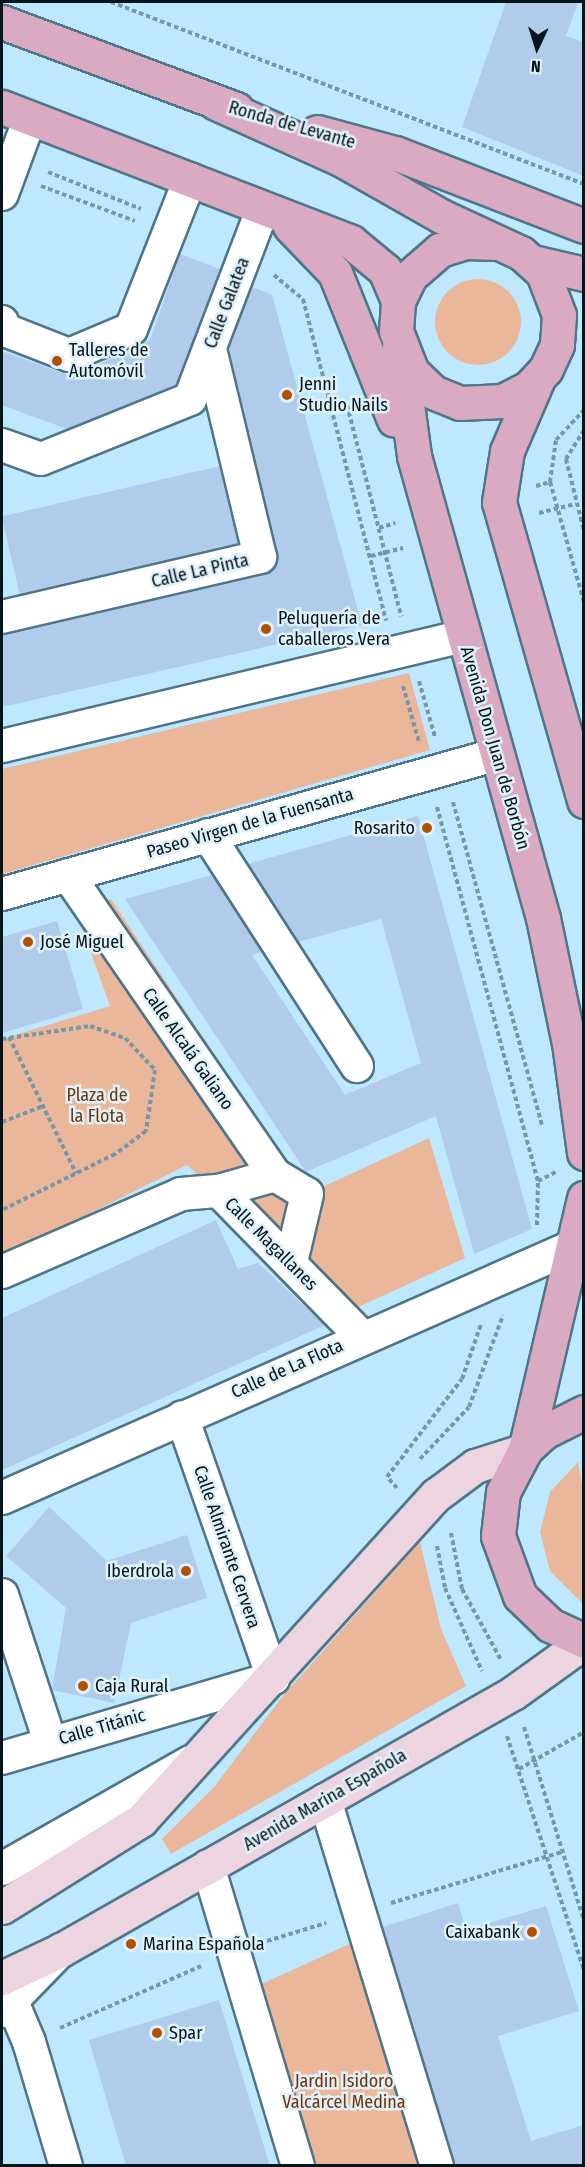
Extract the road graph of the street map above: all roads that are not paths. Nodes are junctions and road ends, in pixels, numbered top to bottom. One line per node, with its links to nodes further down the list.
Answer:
1 (2, 22): 2 (main road, Ronda de Levante)
2 (216, 103): 7 (main road, Ronda de Levante); 8 (main road)
3 (16, 112): 4 (main road); 5 (street)
4 (190, 179): 6 (main road); 12 (street)
5 (2, 194)
6 (263, 208): 11 (main road); 15 (street, Calle Galatea); 18 (main road)
7 (584, 226)
8 (495, 243): 9 (main road); 11 (main road)
9 (533, 262): 10 (main road); 16 (main road)
10 (584, 274)
11 (398, 301): 13 (main road)
12 (2, 322)
13 (399, 346): 16 (main road); 18 (main road, Avenida Don Juan de Borbón)
14 (584, 347): 16 (main road)
15 (210, 348): 17 (street, Calle Galatea); 19 (street, Calle La Pinta)
16 (545, 368): 23 (main road)
17 (2, 445)
18 (430, 514): 20 (main road, Avenida Don Juan de Borbón)
19 (2, 617)
20 (464, 636): 21 (street); 22 (main road, Avenida Don Juan de Borbón)
21 (2, 746)
22 (498, 754): 24 (street, Paseo Virgen de la Fuensanta); 28 (main road, Avenida Don Juan de Borbón)
23 (584, 801)
24 (208, 835): 25 (street, Paseo Virgen de la Fuensanta); 27 (street)
25 (68, 875): 26 (street, Paseo Virgen de la Fuensanta); 29 (street, Calle Alcalá Galiano)
26 (2, 894)
27 (357, 1066)
28 (584, 1153)
29 (275, 1175): 30 (street); 33 (street)
30 (219, 1191): 33 (street, Calle Magallanes); 34 (street, Calle Magallanes)
31 (584, 1198): 32 (main road)
32 (574, 1246): 35 (street, Calle de La Flota); 38 (main road)
33 (291, 1262): 35 (street, Calle Magallanes)
34 (2, 1272)
35 (361, 1336): 37 (street, Calle de La Flota)
36 (584, 1412): 38 (main road)
37 (182, 1417): 39 (street, Calle de La Flota); 42 (street, Calle Almirante Cervera)
38 (525, 1450): 41 (main road); 42 (main road)
39 (2, 1498)
40 (2, 1595): 43 (street)
41 (584, 1642): 46 (main road, Avenida Marina Española)
42 (273, 1678): 43 (street, Calle Titánic); 44 (main road)
43 (50, 1742): 45 (street, Calle Titánic)
44 (204, 1754): 48 (street); 49 (main road)
45 (2, 1758)
46 (325, 1800): 47 (main road, Avenida Marina Española); 53 (street)
47 (208, 1866): 50 (main road, Avenida Marina Española); 52 (street)
48 (2, 1869)
49 (2, 1907)
50 (4, 1990): 51 (street)
51 (66, 2166)
52 (298, 2166)
53 (437, 2166)

